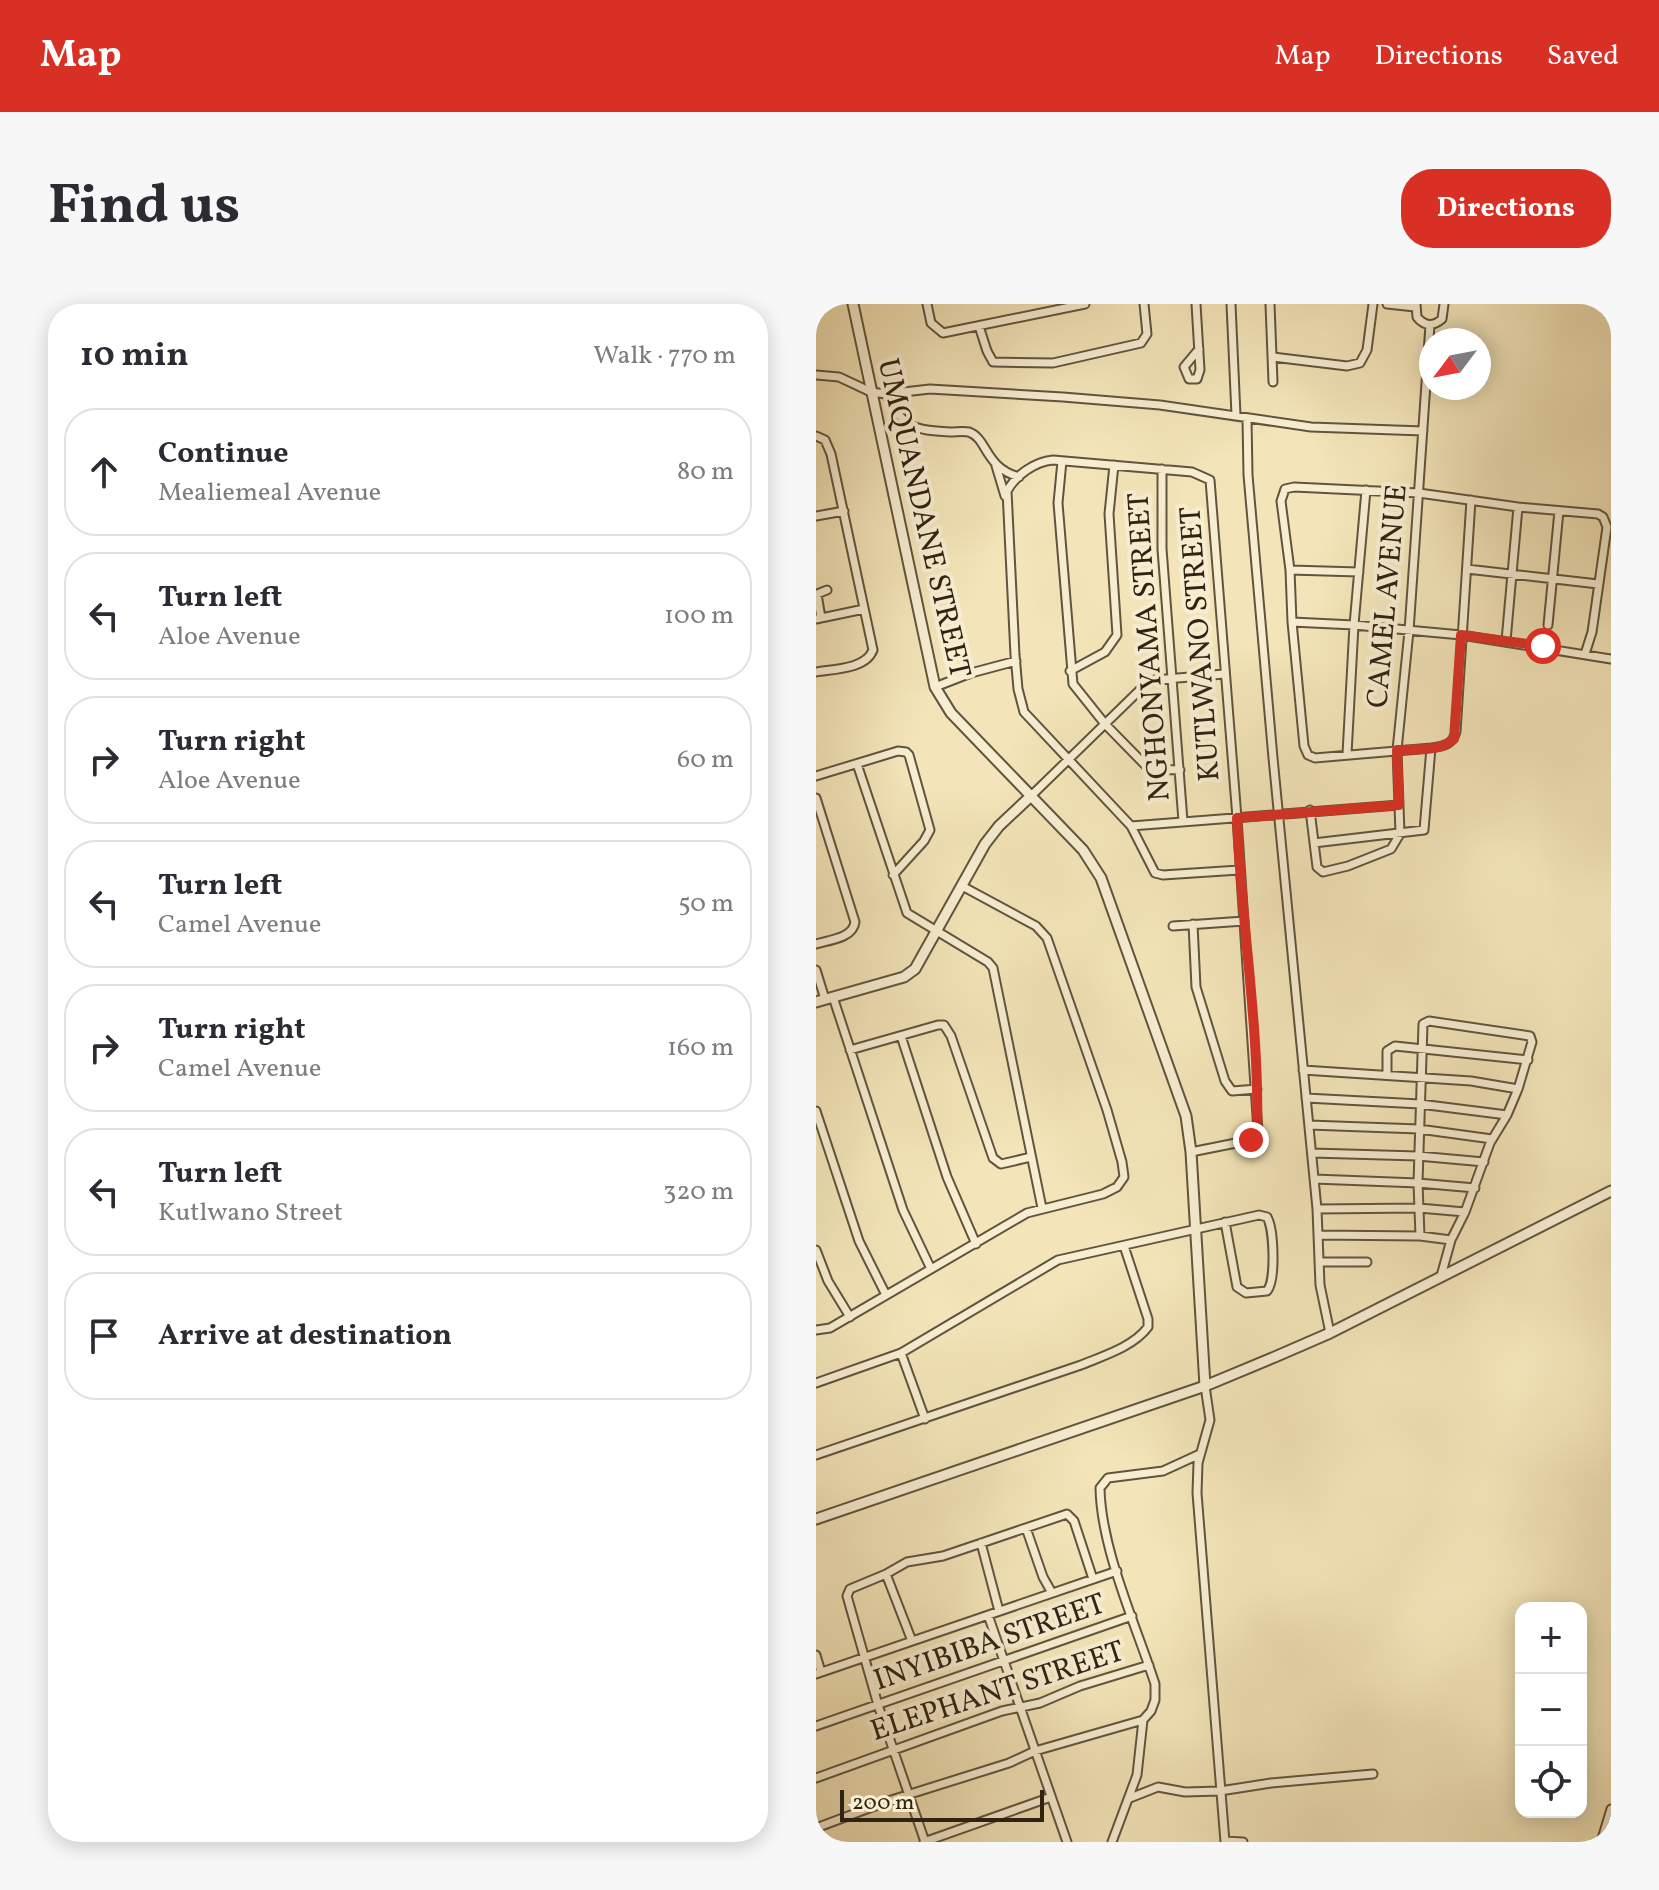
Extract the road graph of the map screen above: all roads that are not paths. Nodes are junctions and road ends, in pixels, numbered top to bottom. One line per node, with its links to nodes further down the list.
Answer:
1 (853, 304): 18 (street, UMQUANDANE STREET)
2 (927, 304): 13 (street)
3 (1085, 304): 13 (street)
4 (1144, 304): 13 (street)
5 (1196, 304): 14 (street)
6 (1231, 304): 20 (street)
7 (1270, 304): 15 (street)
8 (1373, 304): 15 (street)
9 (1387, 304): 11 (street)
10 (1444, 304): 12 (street)
11 (1415, 306): 12 (street)
12 (1430, 325): 22 (street, CAMEL AVENUE)
13 (979, 326)
14 (1199, 349)
15 (1273, 357): 17 (street)
16 (816, 375): 18 (street)
17 (1273, 382)
18 (871, 392): 19 (street); 59 (street, UMQUANDANE STREET)
19 (886, 394): 20 (street); 26 (street)
20 (1236, 415): 21 (street)
21 (1247, 419): 22 (street); 72 (street)
22 (1423, 431): 30 (street, CAMEL AVENUE)
23 (816, 436): 34 (street)
24 (1062, 461): 25 (street, KUTLWANO STREET); 28 (street, KUTLWANO STREET); 55 (street)
25 (1114, 465): 27 (street, KUTLWANO STREET); 55 (street)
26 (996, 466): 28 (street); 31 (street)
27 (1162, 469): 57 (street, KUTLWANO STREET); 58 (street, NGHONYAMA STREET)
28 (1019, 477): 31 (street, KUTLWANO STREET)
29 (1366, 490): 30 (street); 38 (street); 39 (street)
30 (1419, 493): 32 (street); 49 (street, CAMEL AVENUE)
31 (1006, 498): 54 (street)
32 (1471, 500): 33 (street); 37 (street)
33 (1518, 507): 35 (street); 40 (street)
34 (844, 511): 36 (street); 44 (street)
35 (1559, 511): 41 (street); 42 (street)
36 (816, 516)
37 (1467, 569): 40 (street); 50 (street)
38 (1290, 570): 39 (street); 46 (street)
39 (1359, 572): 47 (street)
40 (1513, 575): 41 (street); 51 (street)
41 (1552, 579): 42 (street); 48 (street)
42 (1598, 584): 52 (street)
43 (827, 590): 45 (street)
44 (864, 609): 45 (street); 56 (street)
45 (819, 618)
46 (1292, 622): 47 (street); 63 (street)
47 (1354, 625): 49 (street); 63 (street)
48 (1548, 625)
49 (1409, 631): 50 (street); 62 (street, CAMEL AVENUE)
50 (1461, 635): 51 (street); 61 (street)
51 (1506, 641): 52 (street)
52 (1585, 654): 53 (street)
53 (1611, 659)
54 (1016, 661): 59 (street); 64 (street)
55 (1070, 671): 60 (street)
56 (816, 672)
57 (1224, 674): 58 (street); 73 (street, KUTLWANO STREET)
58 (1174, 678): 60 (street); 66 (street, NGHONYAMA STREET)
59 (935, 687): 68 (street, UMQUANDANE STREET)
60 (1105, 724): 64 (street); 66 (street)
61 (1431, 748): 62 (street); 76 (street)
62 (1397, 750): 63 (street); 70 (street, CAMEL AVENUE)
63 (1347, 754)
64 (1067, 760): 68 (street); 75 (street)
65 (857, 764): 67 (street); 79 (street); 79 (street)
66 (1180, 770): 74 (street, NGHONYAMA STREET)
67 (816, 776)
68 (1032, 795): 80 (street); 104 (street, UMQUANDANE STREET)
69 (816, 798): 85 (street)
70 (1399, 805): 71 (street); 76 (street, CAMEL AVENUE)
71 (1310, 810): 72 (street); 77 (street)
72 (1279, 814): 73 (street); 92 (street)
73 (1237, 818): 74 (street); 78 (street, KUTLWANO STREET)
74 (1183, 821): 75 (street)
75 (1131, 826): 78 (street)
76 (1400, 834): 77 (street); 77 (street)
77 (1314, 843)
78 (1239, 870): 81 (street, KUTLWANO STREET)
79 (893, 875): 84 (street)
80 (962, 886): 84 (street); 113 (street)
81 (1244, 921): 82 (street); 95 (street, KUTLWANO STREET)
82 (1193, 924): 83 (street); 95 (street)
83 (1173, 926)
84 (936, 932): 87 (street); 107 (street)
85 (816, 944)
86 (816, 970): 87 (street)
87 (824, 999): 90 (street)
88 (901, 1036): 90 (street); 107 (street); 122 (street)
89 (1422, 1049): 91 (street); 91 (street); 93 (street); 94 (street)
90 (850, 1050): 127 (street)
91 (1528, 1060): 96 (street)
92 (1303, 1070): 93 (street); 97 (street)
93 (1387, 1075): 94 (street)
94 (1421, 1077): 96 (street); 98 (street)
95 (1257, 1089): 104 (street, KUTLWANO STREET)
96 (1518, 1089): 100 (street)
97 (1306, 1098): 98 (street); 101 (street)
98 (1420, 1104): 100 (street); 102 (street)
99 (816, 1111): 129 (street)
100 (1507, 1115): 103 (street)
101 (1309, 1125): 102 (street); 105 (street)
102 (1419, 1129): 103 (street); 106 (street)
103 (1492, 1139): 108 (street)
104 (1191, 1152): 118 (street, UMQUANDANE STREET)
105 (1312, 1153): 106 (street); 109 (street)
106 (1418, 1156): 108 (street); 110 (street)
107 (1031, 1157): 113 (street)
108 (1484, 1162): 111 (street)
109 (1314, 1179): 110 (street); 115 (street)
110 (1418, 1183): 111 (street); 114 (street)
111 (1475, 1188): 116 (street)
112 (1611, 1191): 128 (street)
113 (1042, 1208): 122 (street)
114 (1419, 1208): 115 (street); 116 (street); 120 (street)
115 (1317, 1209): 119 (street)
116 (1465, 1212): 121 (street)
117 (1225, 1222): 117 (street); 118 (street)
118 (1195, 1228): 123 (street); 135 (street, UMQUANDANE STREET)
119 (1318, 1235): 120 (street); 125 (street)
120 (1420, 1236): 121 (street)
121 (1451, 1240): 128 (street)
122 (976, 1244): 127 (street)
123 (1124, 1246): 133 (street); 136 (street)
124 (816, 1250): 130 (street)
125 (1319, 1262): 126 (street); 132 (street)
126 (1367, 1262)
127 (931, 1269): 129 (street)
128 (1441, 1276): 132 (street)
129 (886, 1295): 130 (street)
130 (850, 1317): 131 (street)
131 (816, 1330)
132 (1330, 1333): 135 (street)
133 (901, 1353): 134 (street); 136 (street)
134 (816, 1383)
135 (1205, 1386): 137 (street); 139 (street)
136 (925, 1419): 138 (street)
137 (1200, 1454): 142 (street); 165 (street)
138 (816, 1455)
139 (816, 1519)
140 (1026, 1528): 141 (street); 144 (street); 145 (street)
141 (981, 1543): 143 (street); 146 (street)
142 (1117, 1571): 144 (street); 148 (street)
143 (886, 1574): 149 (street); 151 (street)
144 (1093, 1579): 145 (street)
145 (1052, 1593): 146 (street)
146 (999, 1611): 147 (street)
147 (988, 1615): 149 (street); 152 (street)
148 (1132, 1616): 152 (street, INYIBIBA STREET); 153 (street)
149 (912, 1641): 151 (street)
150 (816, 1655): 154 (street)
151 (863, 1659): 154 (street); 155 (street)
152 (1005, 1662): 155 (street, INYIBIBA STREET); 156 (street)
153 (1149, 1665): 156 (street, ELEPHANT STREET); 157 (street)
154 (819, 1673)
155 (878, 1705): 158 (street, INYIBIBA STREET); 159 (street)
156 (1021, 1708): 159 (street, ELEPHANT STREET); 160 (street)
157 (1143, 1720): 160 (street); 162 (street)
158 (816, 1726)
159 (893, 1749): 163 (street, ELEPHANT STREET); 166 (street)
160 (1035, 1751): 166 (street); 167 (street)
161 (1373, 1774): 165 (street)
162 (1137, 1775): 164 (street); 168 (street)
163 (816, 1778)
164 (1151, 1788): 165 (street); 168 (street)
165 (1220, 1791): 174 (street)
166 (910, 1796): 170 (street); 171 (street)
167 (1051, 1797): 171 (street); 172 (street)
168 (1130, 1798): 173 (street)
169 (1611, 1809): 176 (street)
170 (816, 1828)
171 (925, 1842)
172 (1067, 1842)
173 (1112, 1842)
174 (1225, 1842): 175 (street)
175 (1243, 1842)
176 (1601, 1842)

